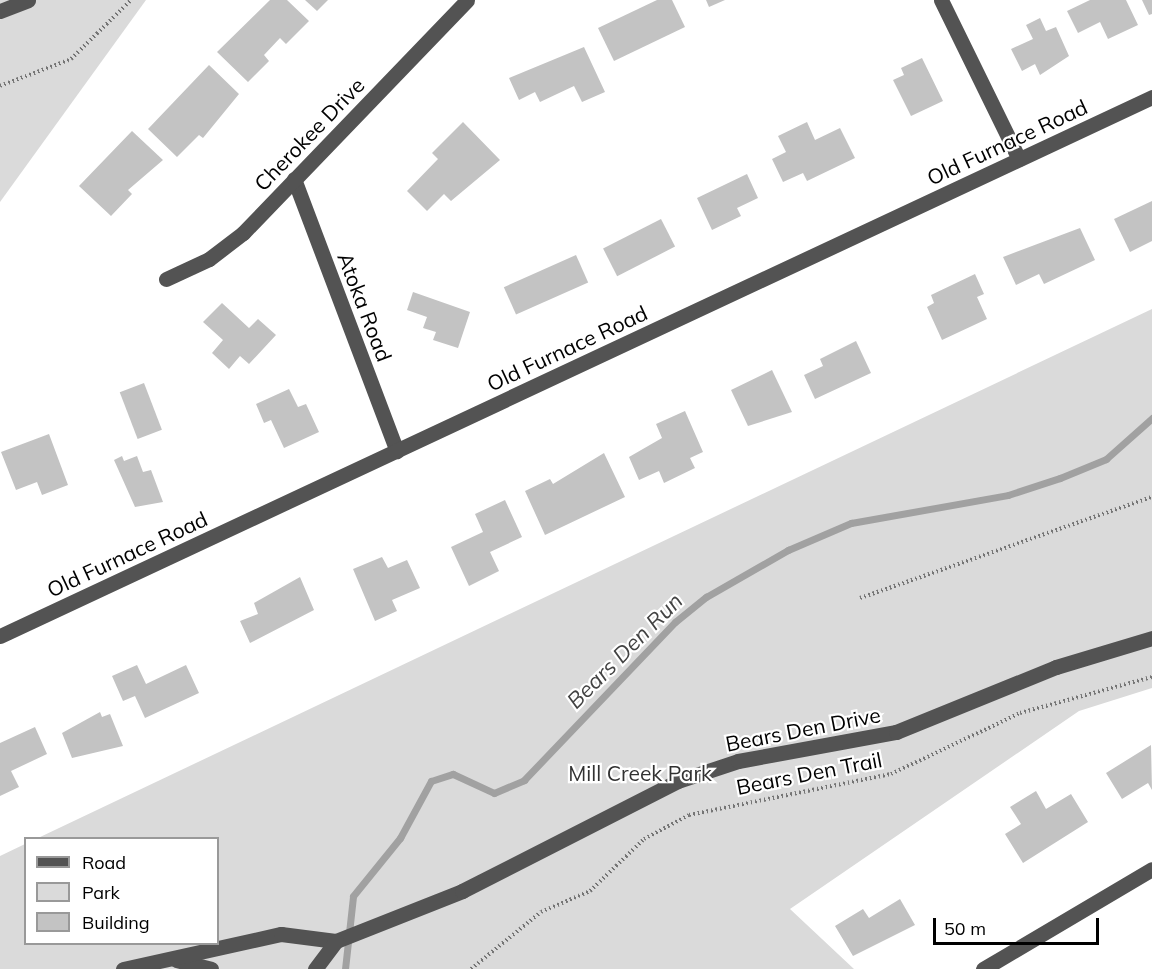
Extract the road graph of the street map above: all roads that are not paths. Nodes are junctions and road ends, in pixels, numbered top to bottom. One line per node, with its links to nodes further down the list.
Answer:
1 (28, 0): 4 (street)
2 (467, 0): 7 (street, Cherokee Drive)
3 (941, 0): 6 (street)
4 (0, 11)
5 (1152, 97): 6 (street, Old Furnace Road)
6 (1019, 159): 9 (street, Old Furnace Road)
7 (294, 179): 8 (street, Cherokee Drive); 9 (street, Atoka Road)
8 (166, 279)
9 (397, 450): 10 (street, Old Furnace Road)
10 (0, 636)
11 (1152, 638): 13 (street, Bears Den Drive)
12 (1152, 869): 18 (street)
13 (338, 940): 14 (street); 17 (street)
14 (175, 960): 15 (street); 16 (street)
15 (123, 969)
16 (211, 969)
17 (315, 969)
18 (983, 969)

